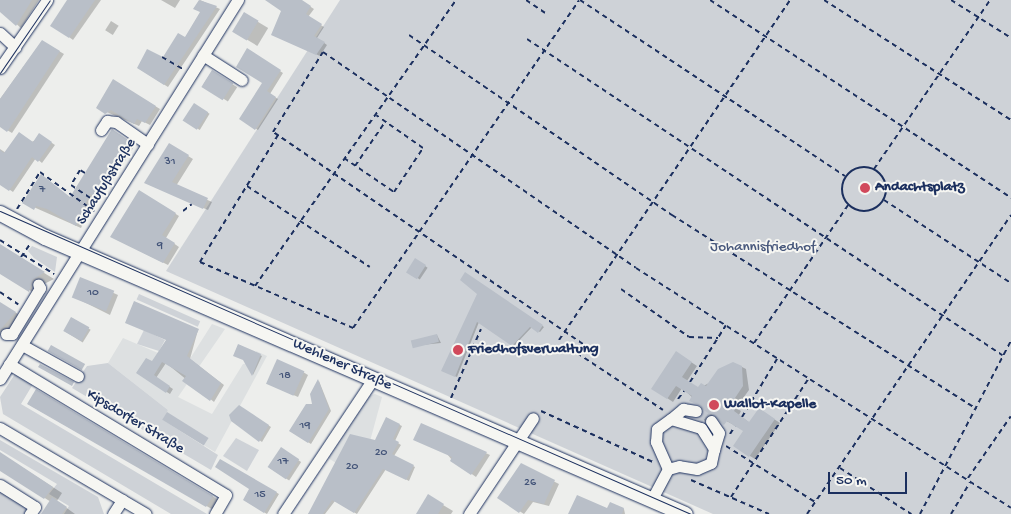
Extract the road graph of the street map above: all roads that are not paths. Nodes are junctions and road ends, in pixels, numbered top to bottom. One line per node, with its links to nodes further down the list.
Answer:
1 (47, 0): 4 (street)
2 (238, 0): 5 (street, Schaufußstraße)
3 (0, 33): 4 (street)
4 (15, 47): 6 (street)
5 (203, 55): 7 (street); 9 (street, Schaufußstraße)
6 (0, 68)
7 (242, 80)
8 (101, 130): 9 (street)
9 (148, 144): 11 (street, Schaufußstraße)
10 (5, 216): 11 (main road, Wehlener Straße)
11 (80, 252): 14 (street, Schaufußstraße); 20 (main road, Wehlener Straße)
12 (38, 284): 13 (street)
13 (27, 309): 14 (street); 15 (street)
14 (39, 317): 16 (street, Schaufußstraße)
15 (6, 334)
16 (22, 345): 17 (street, Schaufußstraße); 18 (street)
17 (10, 364): 19 (street, Schaufußstraße); 35 (street, Kipsdorfer Straße)
18 (78, 376)
19 (0, 379)
20 (373, 379): 26 (main road, Wehlener Straße); 36 (street)
21 (696, 411): 23 (street)
22 (536, 414): 26 (street)
23 (671, 419): 27 (street); 28 (street)
24 (711, 421): 27 (street)
25 (0, 428): 31 (street)
26 (516, 441): 30 (main road, Wehlener Straße); 37 (street)
27 (719, 446): 28 (street)
28 (668, 470): 30 (street)
29 (0, 485): 32 (street)
30 (652, 499): 38 (main road, Wehlener Straße)
31 (122, 500): 33 (street); 34 (street)
32 (30, 514)
33 (113, 514)
34 (146, 514)
35 (215, 514)
36 (283, 514)
37 (469, 514)
38 (685, 514)

